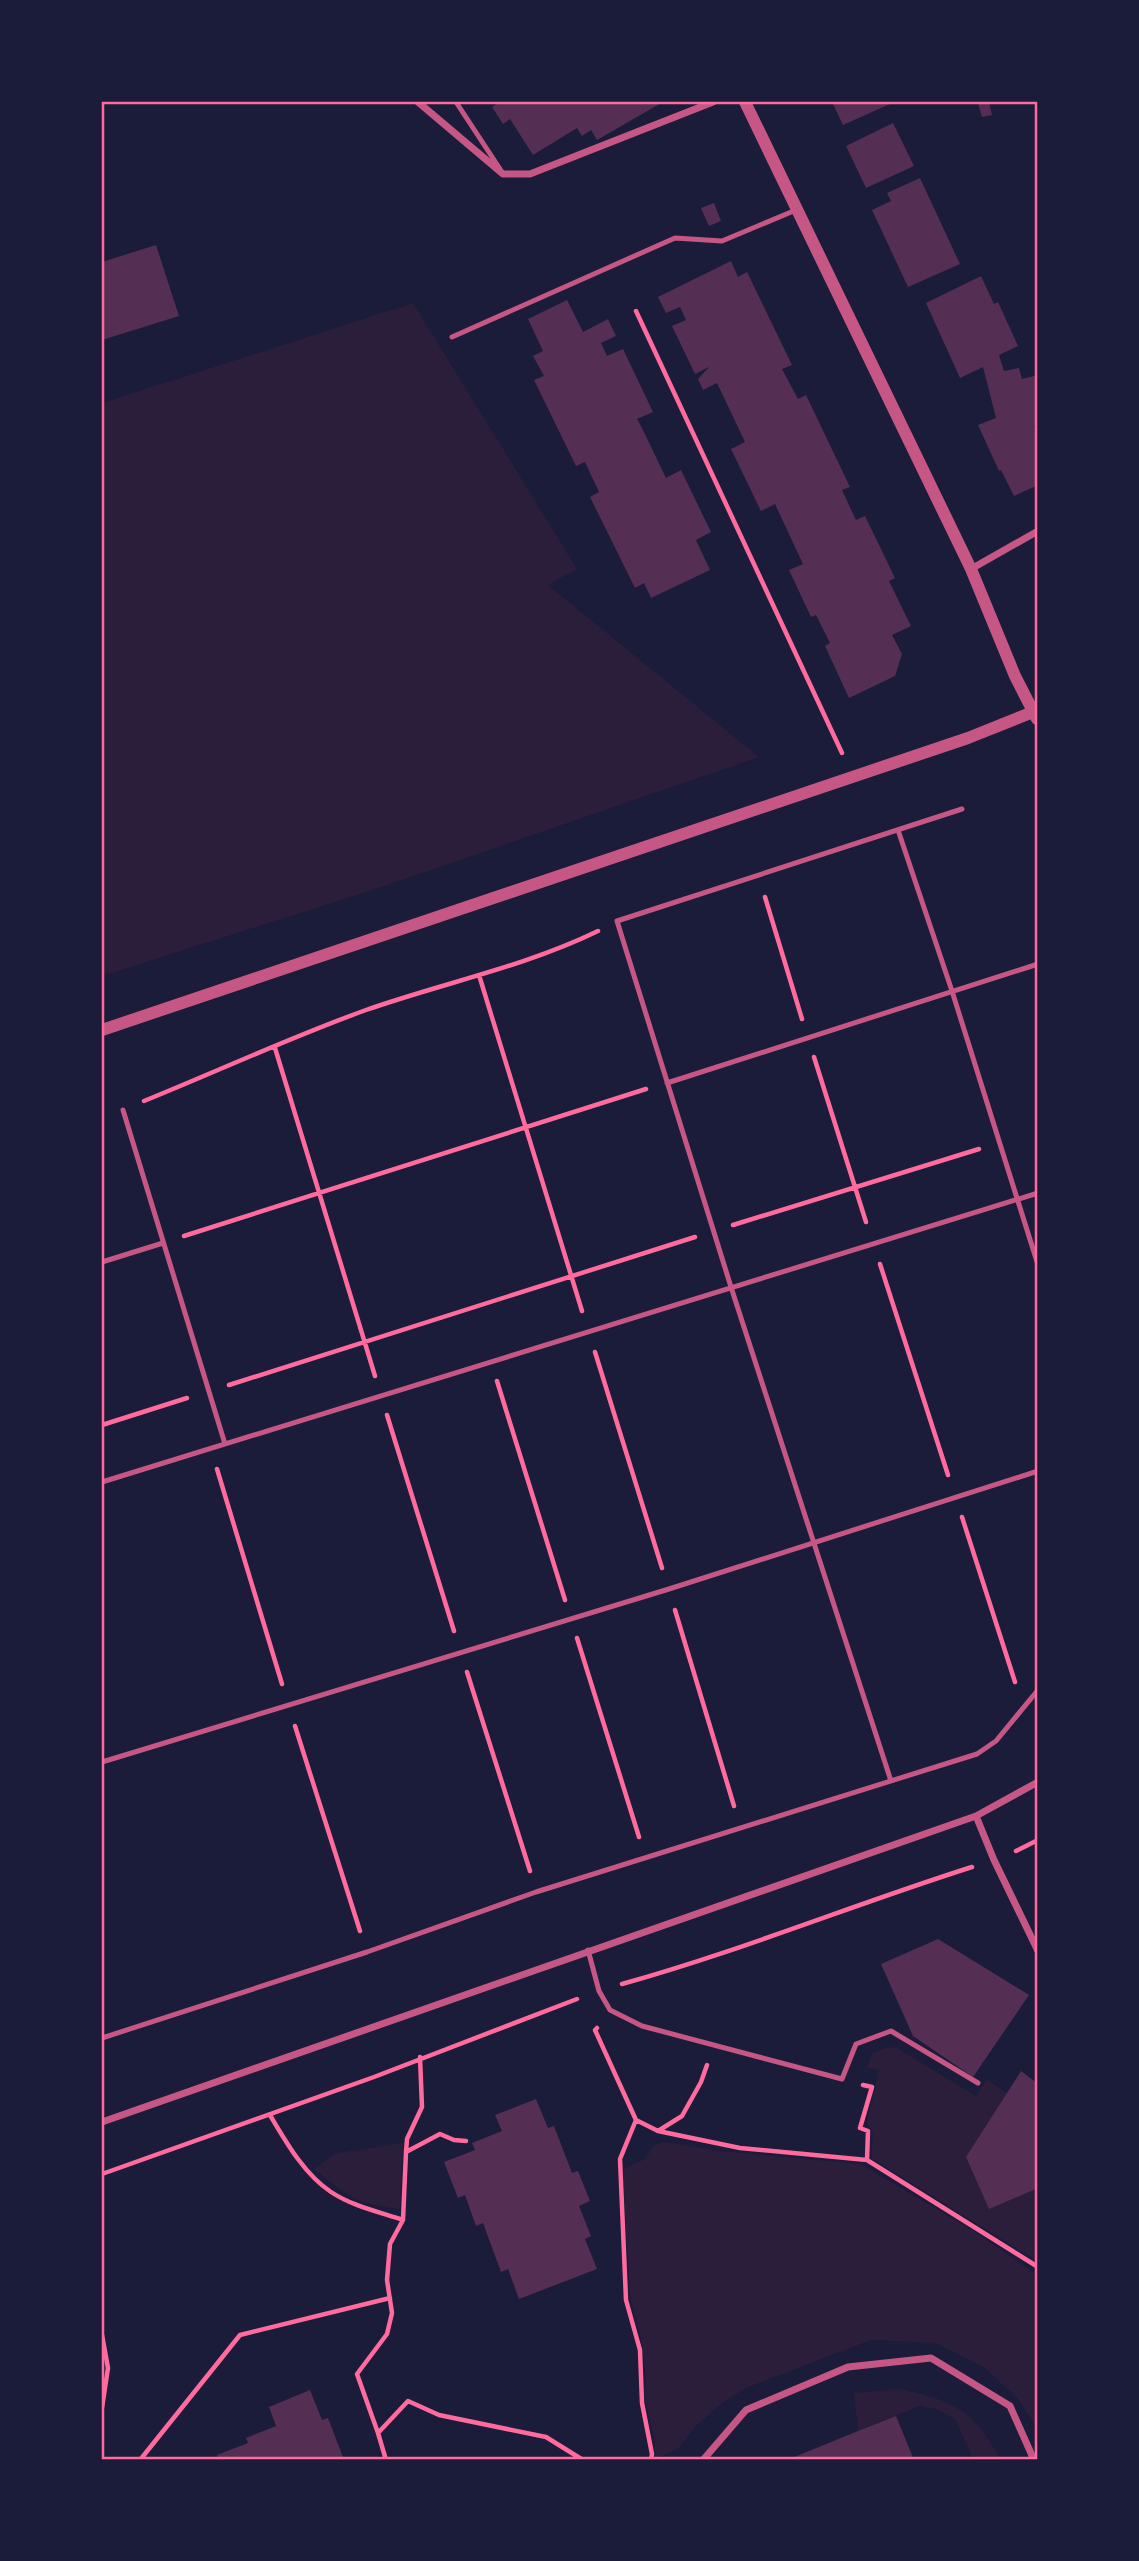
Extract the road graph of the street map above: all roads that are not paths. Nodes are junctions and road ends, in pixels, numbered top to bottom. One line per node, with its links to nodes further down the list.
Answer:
1 (418, 102): 5 (street)
2 (456, 102): 5 (lane)
3 (713, 102): 5 (street)
4 (745, 102): 6 (street)
5 (503, 174)
6 (796, 210): 7 (lane); 9 (street)
7 (452, 337)
8 (1038, 531): 9 (street)
9 (971, 569): 10 (street)
10 (1036, 714): 15 (street)
11 (962, 809): 12 (lane)
12 (898, 830): 14 (lane); 16 (lane)
13 (1038, 964): 14 (lane)
14 (952, 991): 16 (lane); 19 (lane)
15 (102, 1030)
16 (667, 1083): 23 (lane)
17 (122, 1110): 20 (lane)
18 (1038, 1193): 19 (lane)
19 (1017, 1199): 22 (lane); 23 (lane)
20 (163, 1243): 21 (lane); 24 (lane)
21 (102, 1262)
22 (1038, 1265)
23 (731, 1287): 24 (lane); 27 (lane)
24 (225, 1444): 26 (lane)
25 (1038, 1471): 27 (lane)
26 (102, 1482)
27 (814, 1544): 29 (lane); 30 (lane)
28 (1038, 1690): 30 (lane)
29 (102, 1762)
30 (891, 1781): 35 (lane)
31 (1038, 1782): 32 (street)
32 (976, 1816): 33 (street); 34 (street)
33 (588, 1950): 36 (lane); 37 (street)
34 (1038, 1951)
35 (102, 2038)
36 (978, 2083)
37 (102, 2122)
38 (704, 2459): 39 (street)
39 (1034, 2459)

